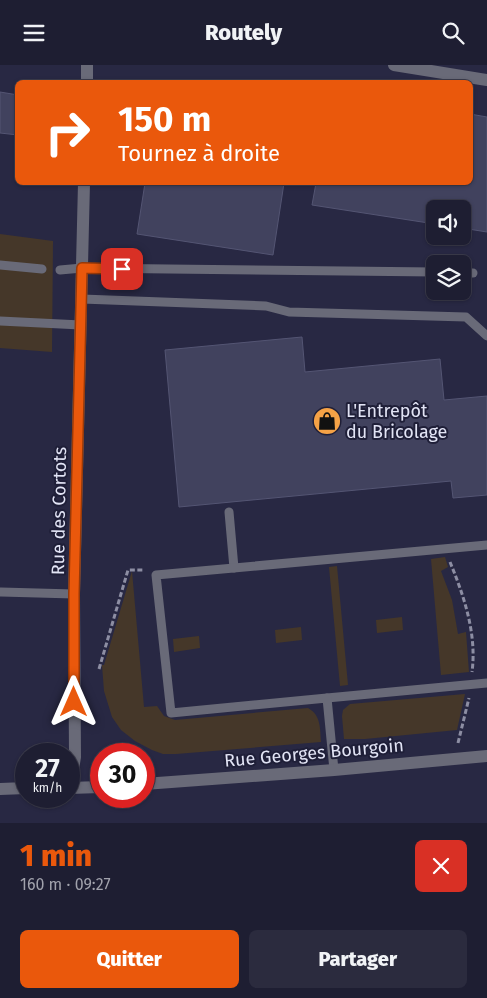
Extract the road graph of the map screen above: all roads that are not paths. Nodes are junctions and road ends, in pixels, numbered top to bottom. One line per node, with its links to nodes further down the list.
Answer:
1 (87, 65): 3 (street)
2 (394, 65): 4 (street)
3 (87, 80)
4 (487, 80)
5 (84, 185): 7 (street, Rue des Cortots)
6 (0, 265): 8 (lane)
7 (82, 268): 9 (lane); 10 (lane); 11 (street, Rue des Cortots)
8 (42, 269)
9 (60, 270)
10 (426, 273)
11 (82, 299): 13 (street, Rue des Cortots); 14 (lane)
12 (0, 321): 13 (lane)
13 (81, 325): 19 (street, Rue des Cortots)
14 (487, 336)
15 (229, 513): 17 (lane)
16 (487, 545): 17 (lane)
17 (234, 568): 21 (lane)
18 (1, 592): 19 (lane)
19 (74, 594): 22 (street, Rue des Cortots)
20 (487, 683): 21 (lane)
21 (327, 698): 24 (lane)
22 (74, 743)
23 (487, 756): 24 (street, Rue Georges Bourgoin)
24 (334, 770): 25 (street, Rue Georges Bourgoin)
25 (155, 783)
26 (0, 789): 27 (street)
27 (15, 789)

